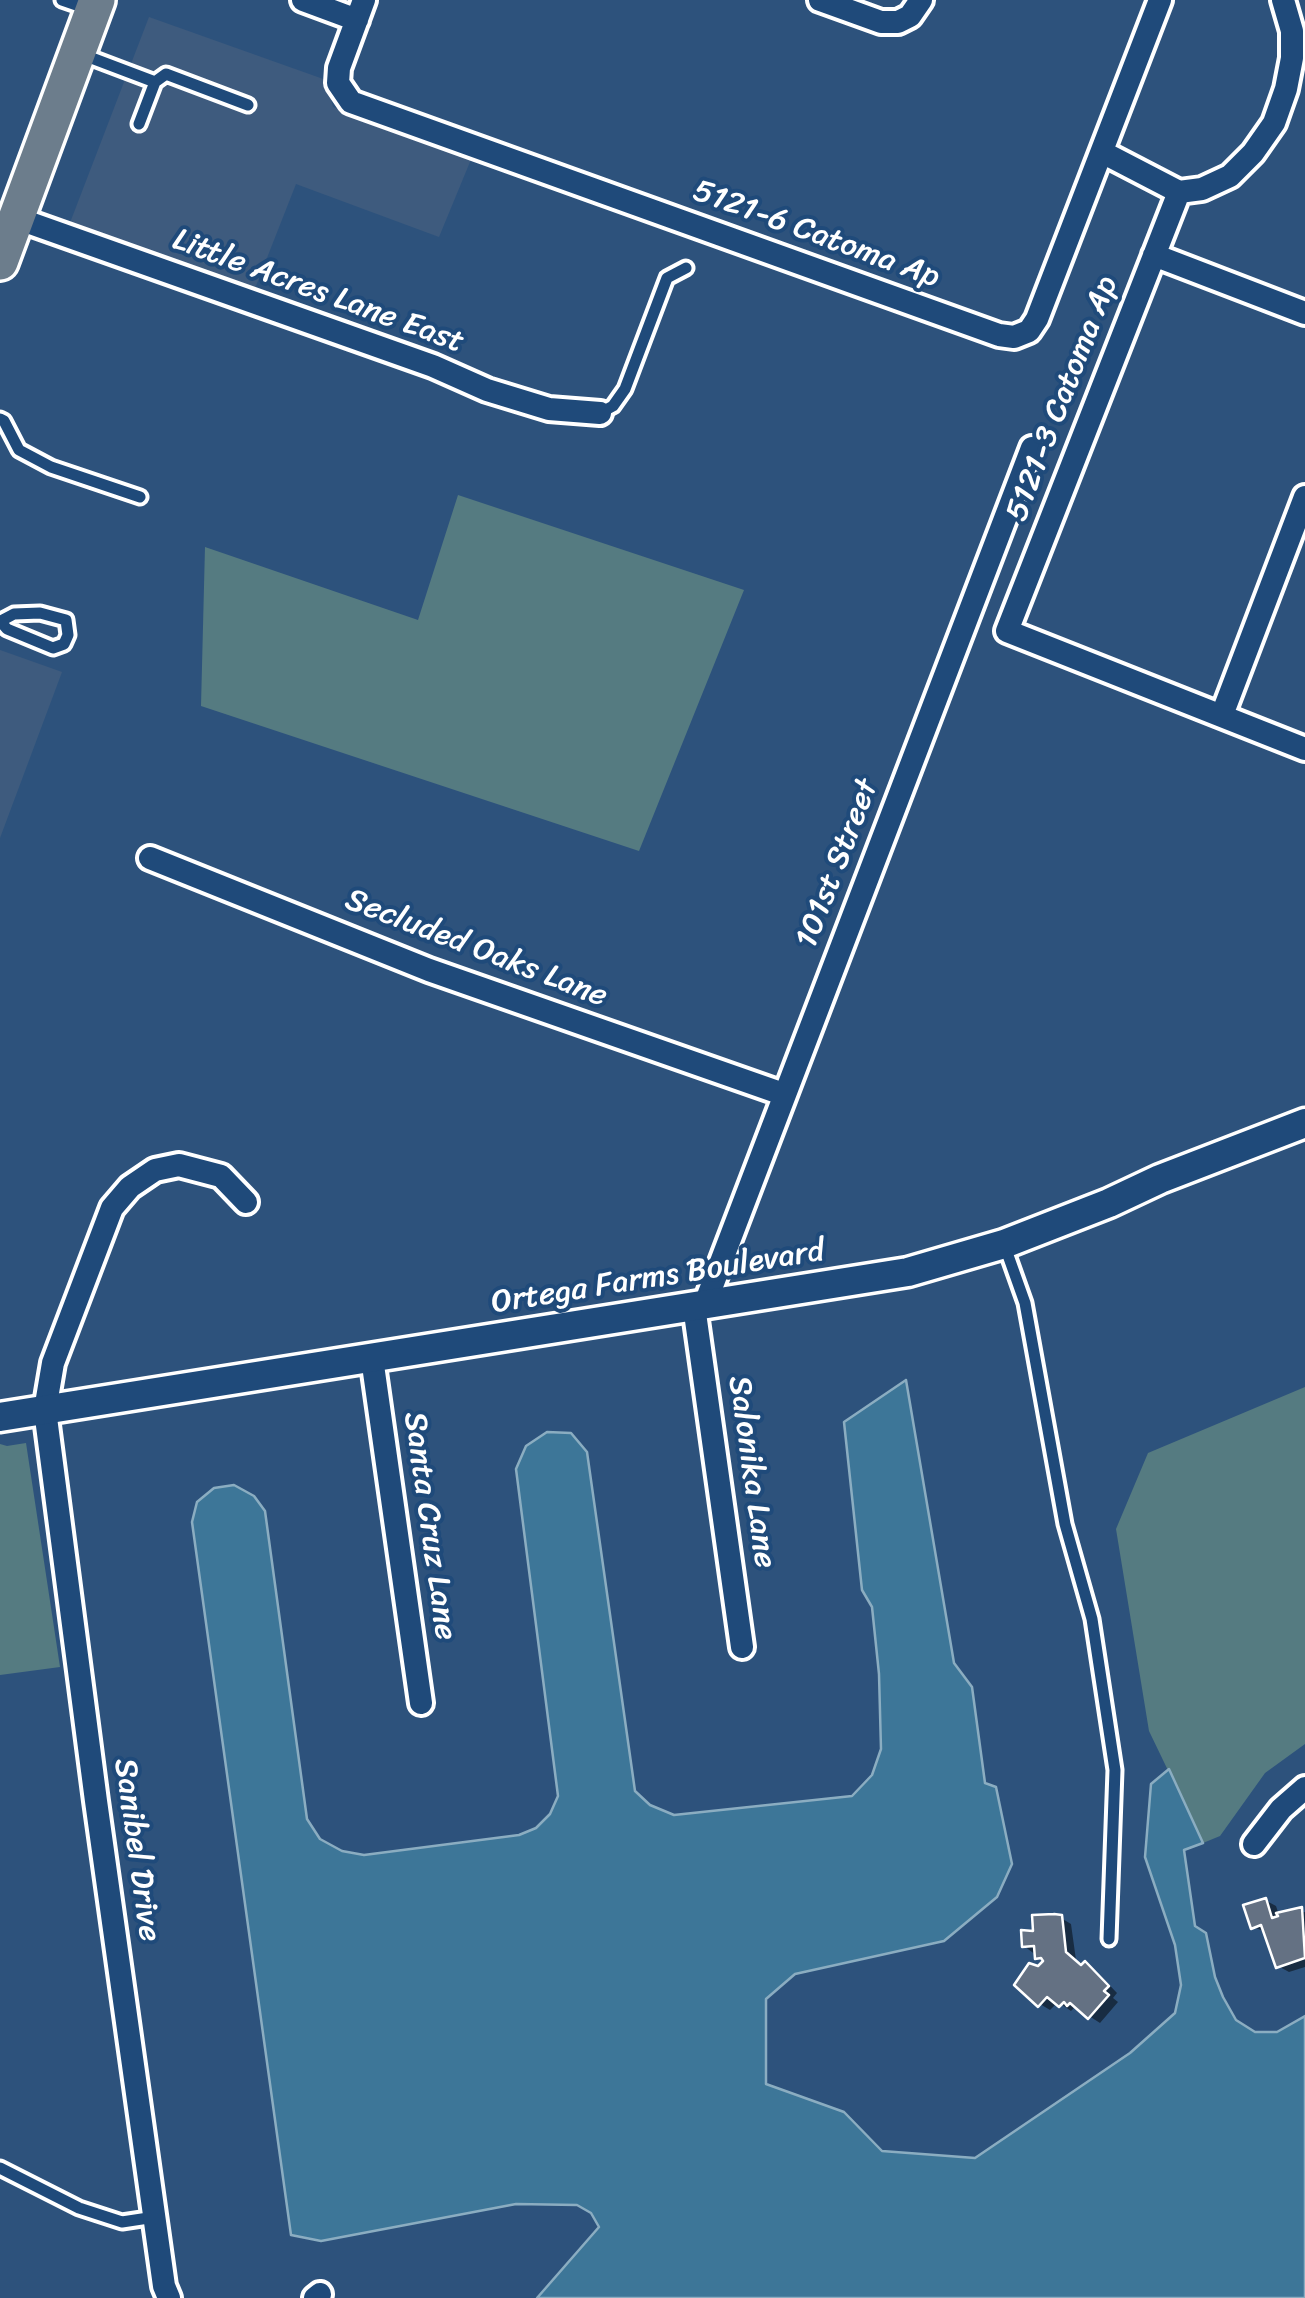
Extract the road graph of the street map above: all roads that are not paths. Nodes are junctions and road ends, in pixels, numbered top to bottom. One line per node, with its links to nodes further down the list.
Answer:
1 (303, 0): 7 (street)
2 (820, 0): 3 (street)
3 (921, 0)
4 (1160, 0): 12 (street, 5121-6 Catoma Ap)
5 (1284, 0): 13 (street)
6 (84, 4): 8 (main road)
7 (360, 10): 12 (street, 5121-6 Catoma Ap)
8 (77, 52): 9 (lane); 14 (main road)
9 (155, 82): 10 (lane); 11 (lane)
10 (248, 104)
11 (140, 124)
12 (1102, 152): 13 (street)
13 (1179, 192): 15 (street, 5121-3 Catoma Ap)
14 (8, 213): 16 (main road); 19 (street, Little Acres Lane East)
15 (1154, 255): 18 (street); 25 (street, 5121-3 Catoma Ap)
16 (0, 262)
17 (686, 268): 19 (lane)
18 (1305, 313)
19 (600, 413)
20 (0, 419): 22 (lane)
21 (1032, 448): 28 (street, 101st Street)
22 (140, 497)
23 (1305, 498): 25 (street)
24 (1, 621): 24 (lane)
25 (1222, 715): 26 (street)
26 (1305, 749)
27 (150, 858): 28 (street, Secluded Oaks Lane)
28 (783, 1094): 32 (street, 101st Street)
29 (1305, 1124): 31 (street, Ortega Farms Boulevard)
30 (246, 1202): 34 (street, Sanibel Drive)
31 (1004, 1244): 32 (street, Ortega Farms Boulevard); 40 (lane)
32 (699, 1306): 33 (street, Ortega Farms Boulevard); 36 (street, Salonika Lane)
33 (372, 1358): 34 (street, Ortega Farms Boulevard); 37 (street, Santa Cruz Lane)
34 (45, 1410): 35 (street, Ortega Farms Boulevard); 42 (street, Sanibel Drive)
35 (0, 1417)
36 (742, 1647)
37 (421, 1702)
38 (1305, 1788): 39 (street)
39 (1254, 1844)
40 (1109, 1939)
41 (0, 2168): 42 (lane)
42 (155, 2217): 43 (street, Sanibel Drive)
43 (169, 2298)

